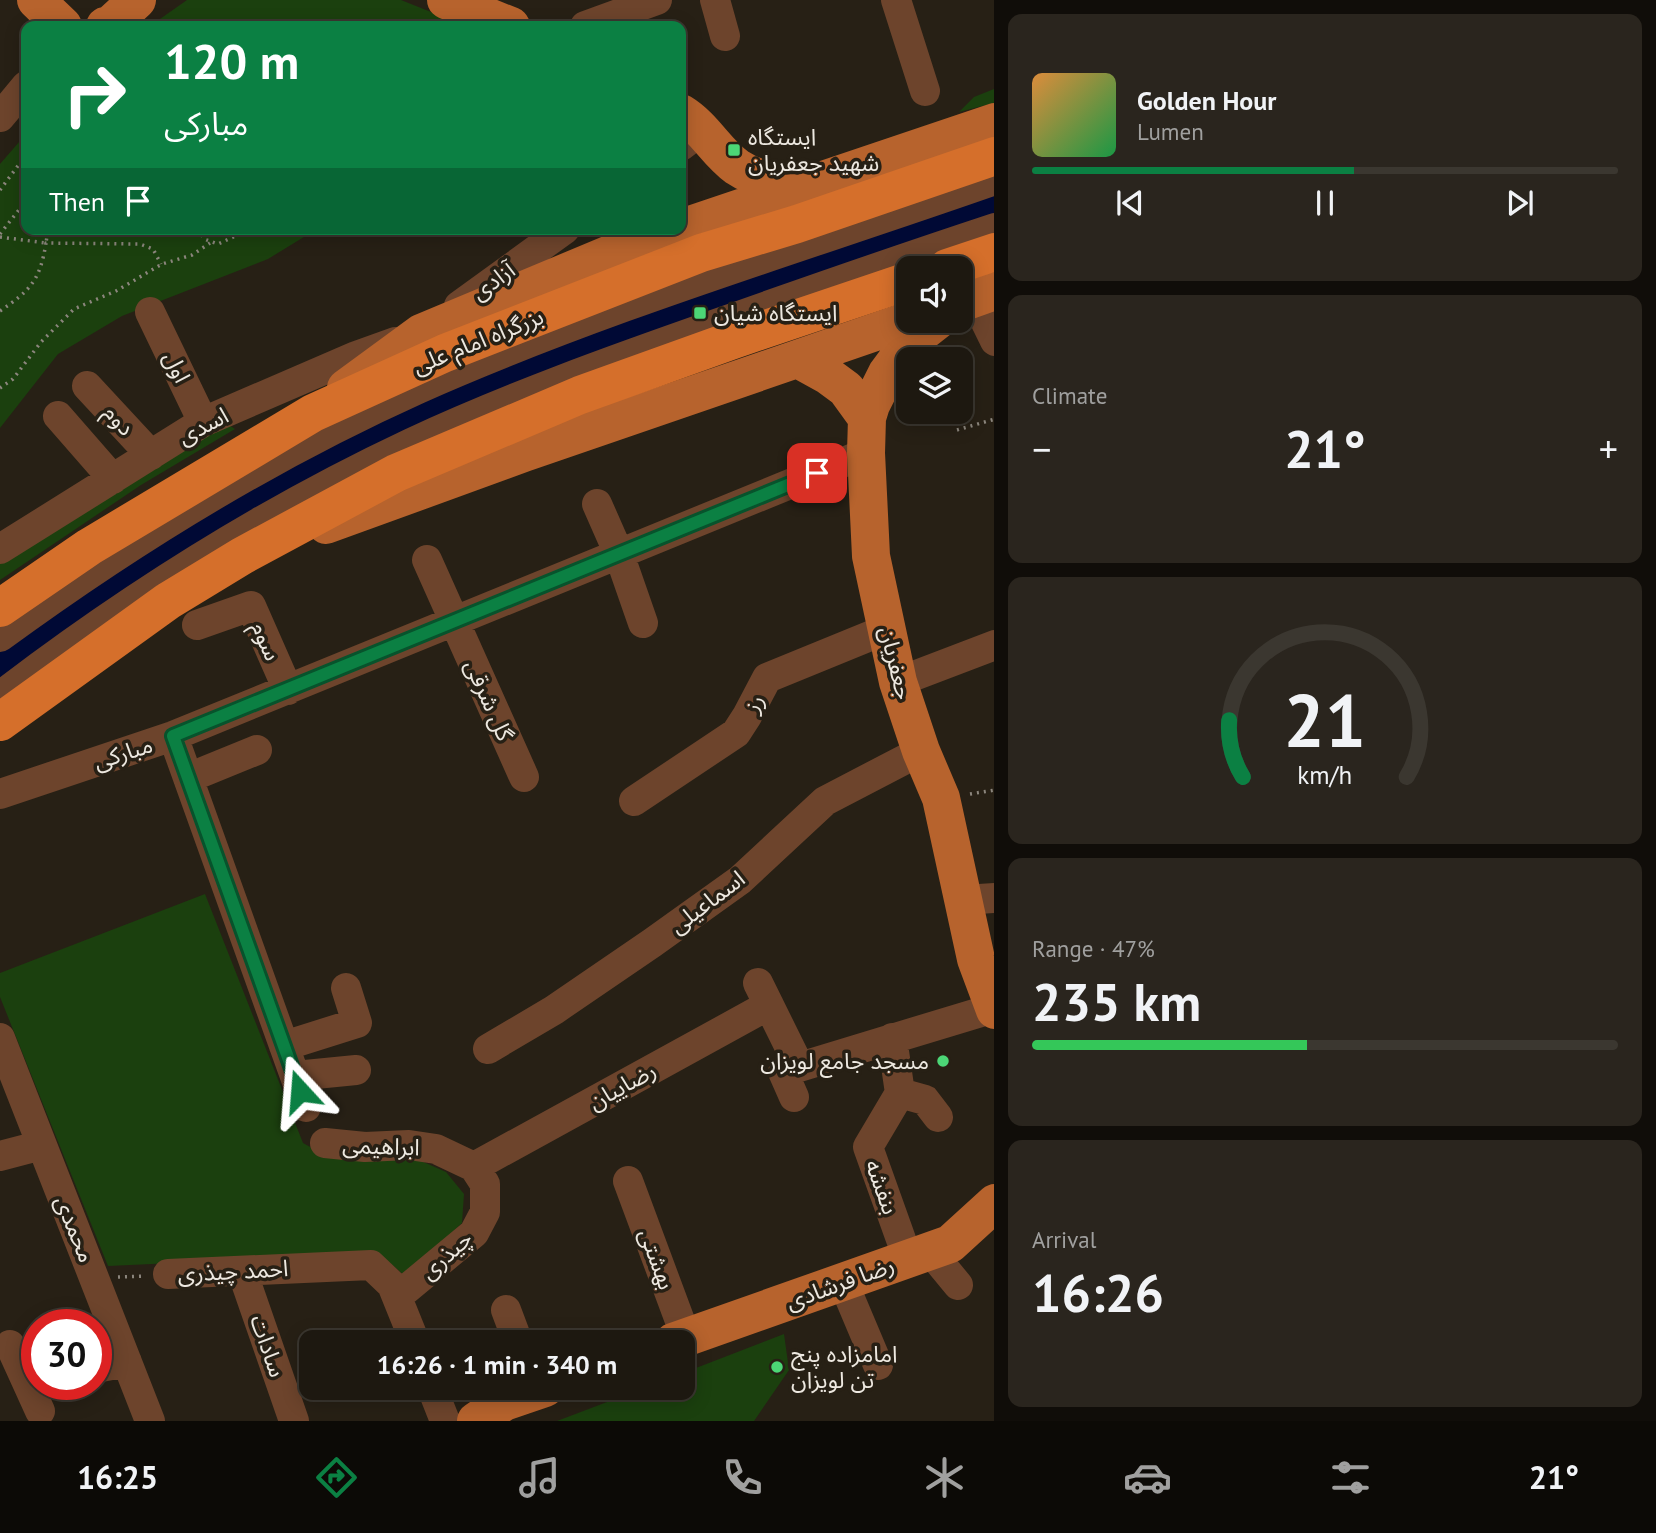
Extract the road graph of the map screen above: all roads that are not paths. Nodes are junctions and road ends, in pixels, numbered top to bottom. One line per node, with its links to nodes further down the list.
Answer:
1 (36, 0): 8 (main road)
2 (137, 0): 9 (main road)
3 (446, 0): 10 (main road)
4 (657, 0): 7 (street)
5 (715, 0): 11 (street)
6 (896, 0): 12 (street)
7 (617, 20)
8 (58, 21)
9 (114, 21)
10 (498, 21)
11 (725, 36)
12 (925, 91)
13 (21, 92): 14 (street)
14 (0, 117)
15 (994, 122): 20 (main road)
16 (688, 130): 18 (main road)
17 (994, 156): 37 (highway, بزرگراه امام علی)
18 (736, 166): 20 (main road); 21 (main road)
19 (994, 180): 53 (street)
20 (807, 187): 22 (main road)
21 (686, 225)
22 (686, 226)
23 (994, 228): 57 (street)
24 (557, 235): 32 (street, آزادی)
25 (661, 235): 32 (main road)
26 (994, 252): 27 (highway)
27 (973, 259)
28 (896, 285): 46 (highway)
29 (973, 302): 34 (street)
30 (150, 312): 39 (street, اول)
31 (896, 325): 35 (main road)
32 (421, 333): 37 (main road); 39 (street, اسدی)
33 (921, 333): 40 (main road, جعفریان)
34 (994, 339)
35 (799, 359): 40 (main road); 46 (main road)
36 (87, 386): 41 (street, دوم)
37 (313, 413): 48 (highway, بزرگراه امام علی)
38 (58, 416): 42 (street)
39 (203, 422): 41 (street, اسدی)
40 (866, 436): 45 (street, مبارکی); 52 (main road, جعفریان)
41 (151, 455): 42 (street, اسدی)
42 (113, 479): 44 (street, اسدی)
43 (597, 504): 45 (street)
44 (0, 549)
45 (619, 554): 49 (street, مبارکی); 50 (street)
46 (242, 556): 58 (highway)
47 (426, 560): 49 (street, گل شرقی)
48 (0, 608)
49 (454, 622): 56 (street, مبارکی); 63 (street, گل شرقی)
50 (643, 623)
51 (197, 625): 56 (street, سوم)
52 (887, 629): 55 (main road, جعفریان); 65 (street, رز)
53 (0, 637)
54 (994, 645): 55 (street)
55 (898, 682): 61 (main road, جعفریان)
56 (288, 690): 59 (street, مبارکی)
57 (0, 696)
58 (0, 722)
59 (173, 736): 62 (street); 64 (street, مبارکی)
60 (257, 750): 62 (street)
61 (921, 751): 66 (main road, جعفریان); 72 (street, اسماعیلی)
62 (188, 778): 71 (street)
63 (524, 778)
64 (0, 794)
65 (634, 801)
66 (979, 899): 68 (main road, جعفریان)
67 (346, 988): 71 (street)
68 (994, 1009): 70 (street)
69 (0, 1038): 81 (street, محمدی)
70 (892, 1038): 73 (street); 76 (street)
71 (284, 1046): 75 (street)
72 (488, 1049)
73 (799, 1066): 77 (street); 83 (street, رضاییان)
74 (356, 1070): 75 (street)
75 (295, 1076): 78 (street)
76 (900, 1093): 79 (street); 86 (street, بنفشه)
77 (794, 1097)
78 (306, 1107)
79 (938, 1117)
80 (325, 1143): 83 (street, ابراهیمی)
81 (42, 1144): 82 (street); 98 (street, محمدی)
82 (0, 1156)
83 (474, 1167): 91 (street, چیذری)
84 (628, 1181): 95 (street, بهشتی)
85 (994, 1204): 86 (main road, رضا فرشادی)
86 (919, 1255): 89 (main road, رضا فرشادی); 90 (street)
87 (242, 1271): 88 (street, احمد چیذری); 91 (street, احمد چیذری); 107 (street, سادات)
88 (168, 1274)
89 (843, 1282): 96 (main road, رضا فرشادی); 101 (street)
90 (958, 1285)
91 (397, 1297): 93 (street)
92 (506, 1310): 94 (street)
93 (410, 1330)
94 (514, 1330)
95 (677, 1330)
96 (695, 1335)
97 (10, 1345): 99 (street)
98 (127, 1362): 100 (street); 106 (street, محمدی)
99 (21, 1363)
100 (112, 1365)
101 (878, 1365)
102 (37, 1400): 105 (street)
103 (437, 1400): 108 (street)
104 (509, 1400): 109 (main road)
105 (40, 1411)
106 (149, 1421)
107 (294, 1421)
108 (445, 1421)
109 (476, 1421)

